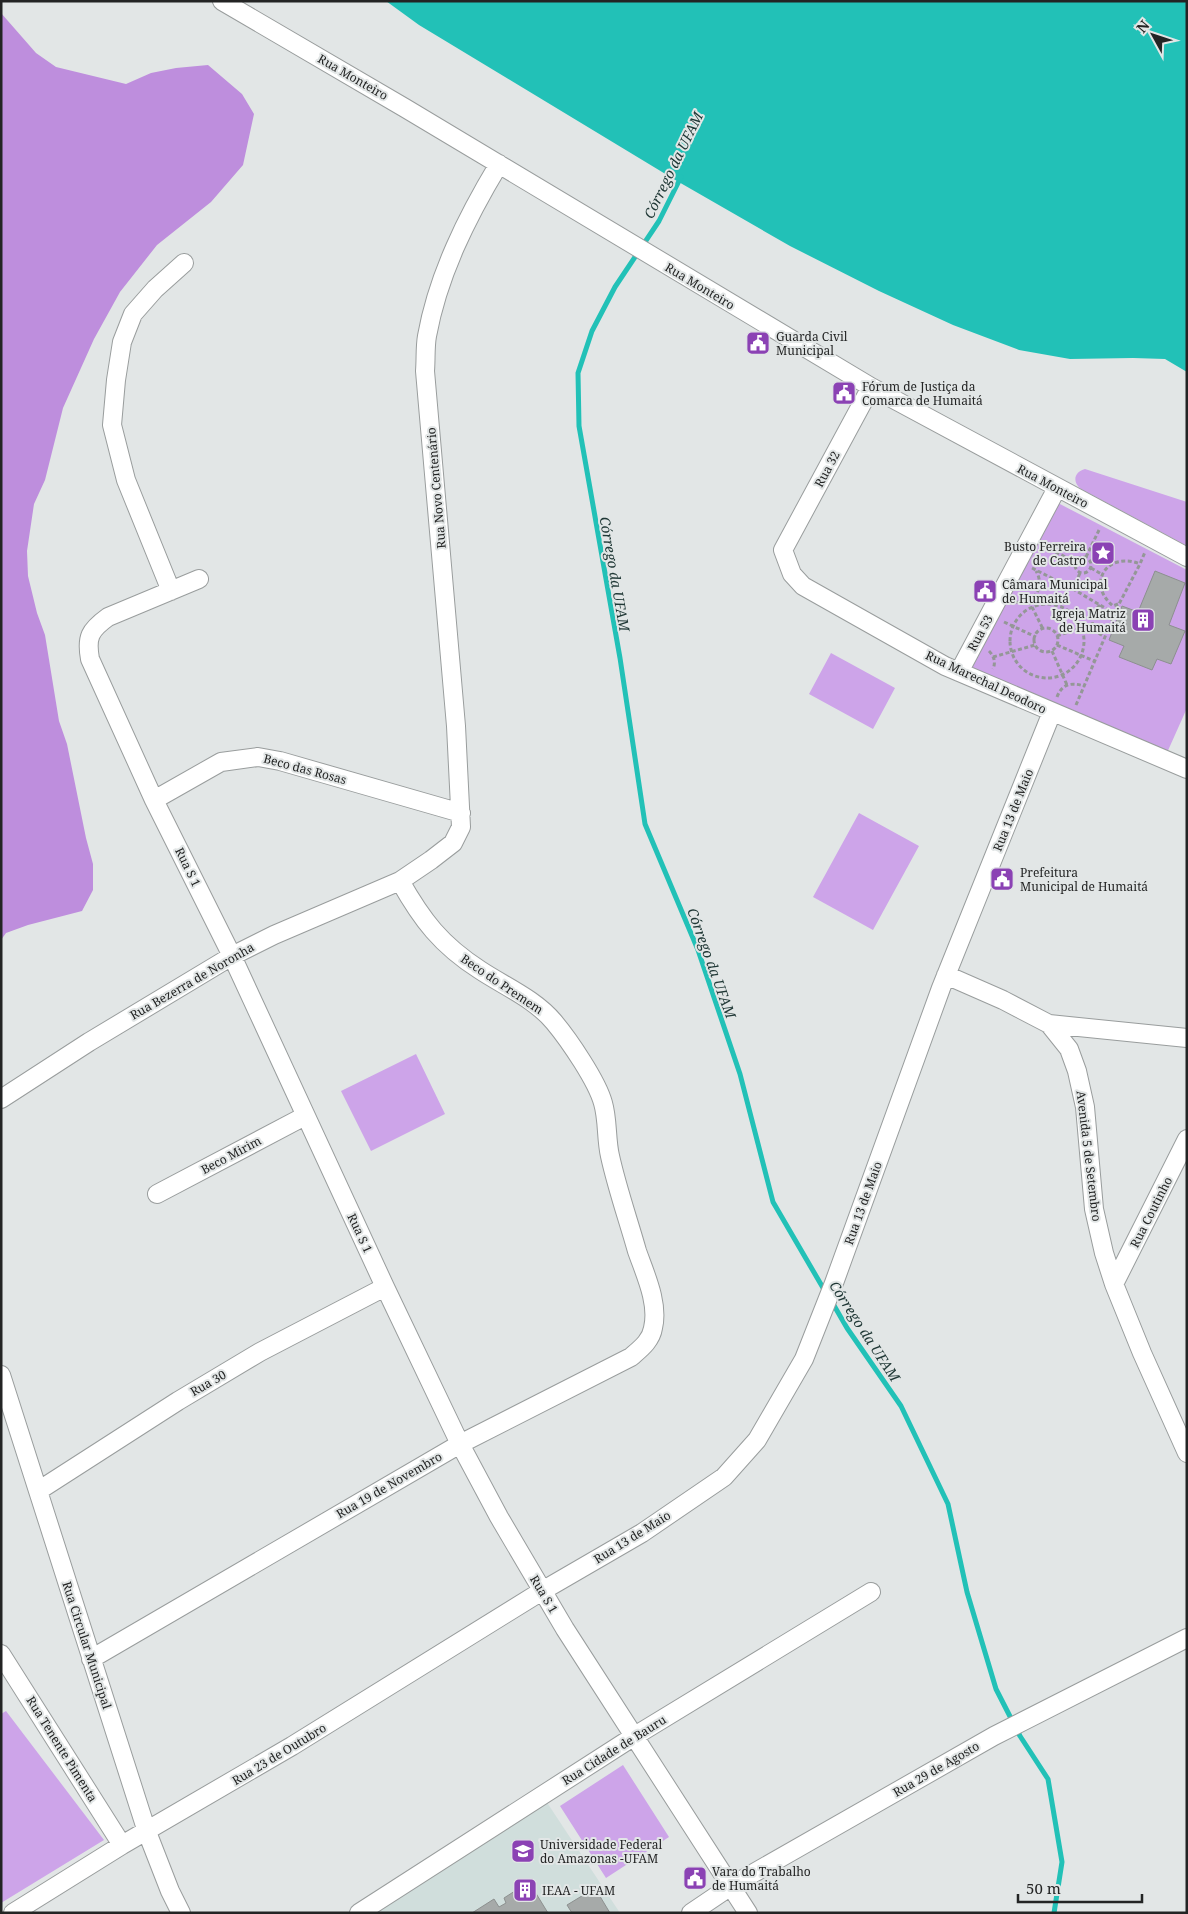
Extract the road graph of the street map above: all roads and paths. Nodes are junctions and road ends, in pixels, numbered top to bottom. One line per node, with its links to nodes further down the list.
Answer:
1 (222, 1): 2 (street, Rua Monteiro)
2 (499, 164): 4 (street, Rua Monteiro); 53 (street, Rua Novo Centenário)
3 (184, 263): 21 (street)
4 (871, 387): 5 (street, Rua Monteiro); 9 (street, Rua 32)
5 (1057, 488): 6 (street, Rua Monteiro); 7 (street, Rua 53)
6 (1106, 514): 8 (street, Rua Monteiro); 10 (path)
7 (1030, 538): 12 (street, Rua 53); 13 (path)
8 (1151, 538): 11 (street, Rua Monteiro); 14 (path)
9 (782, 550): 44 (street, Rua Marechal Deodoro)
10 (1086, 557): 13 (path); 15 (path)
11 (1187, 557)
12 (1018, 561): 16 (path); 22 (street, Rua 53)
13 (1075, 562): 17 (path)
14 (1140, 564): 18 (path); 24 (path)
15 (1090, 568): 17 (path); 18 (path)
16 (1034, 570): 20 (path); 23 (path)
17 (1080, 573): 20 (path)
18 (1103, 575): 24 (path)
19 (199, 579): 21 (street, Rua S 1)
20 (1073, 589): 25 (path)
21 (171, 591): 52 (street, Rua S 1)
22 (1000, 595): 23 (path); 27 (street, Rua 53)
23 (1029, 601): 26 (path)
24 (1119, 604): 28 (path)
25 (1100, 605): 28 (path); 29 (path)
26 (1032, 606): 30 (path); 31 (path); 32 (path)
27 (990, 614): 30 (path); 36 (street, Rua 53)
28 (1115, 614): 35 (path)
29 (1092, 624): 31 (path); 35 (path)
30 (1012, 627): 34 (path); 40 (path)
31 (1082, 628): 33 (path); 41 (path)
32 (1043, 629): 33 (path); 34 (path)
33 (1057, 636): 38 (path)
34 (1036, 637): 37 (path)
35 (1105, 638): 43 (path)
36 (975, 642): 42 (path); 44 (street, Rua 53)
37 (1035, 644): 39 (path); 40 (path)
38 (1057, 645): 39 (path); 41 (path)
39 (1052, 651): 45 (path)
40 (1011, 652): 42 (path); 45 (path)
41 (1081, 655): 43 (path); 45 (path)
42 (993, 657): 46 (path)
43 (1094, 660): 48 (path)
44 (959, 672): 46 (street, Rua Marechal Deodoro)
45 (1063, 675): 47 (path)
46 (985, 683): 49 (street, Rua Marechal Deodoro)
47 (1067, 685): 48 (path); 49 (path)
48 (1084, 686): 50 (path)
49 (1052, 712): 50 (street, Rua Marechal Deodoro); 56 (street, Rua 13 de Maio)
50 (1070, 720): 51 (street, Rua Marechal Deodoro)
51 (1187, 769)
52 (154, 800): 53 (street, Beco das Rosas); 55 (street, Rua S 1)
53 (461, 820): 54 (street, Rua Bezerra de Noronha)
54 (400, 880): 55 (street, Rua Bezerra de Noronha); 65 (street, Beco do Premem)
55 (232, 956): 59 (street, Rua Bezerra de Noronha); 60 (street, Rua S 1)
56 (946, 975): 57 (street, Avenida 5 de Setembro); 70 (street, Rua 13 de Maio)
57 (1049, 1024): 58 (street); 63 (street, Avenida 5 de Setembro)
58 (1187, 1038)
59 (1, 1099)
60 (305, 1116): 62 (street, Beco Mirim); 64 (street, Rua S 1)
61 (1187, 1139): 63 (street, Rua Coutinho)
62 (157, 1194)
63 (1114, 1284): 68 (street, Avenida 5 de Setembro)
64 (385, 1287): 67 (street, Rua S 1); 69 (street, Rua 30)
65 (651, 1295): 67 (street, Rua 19 de Novembro)
66 (1, 1375): 69 (street, Rua Circular Municipal)
67 (460, 1444): 70 (street, Rua S 1); 74 (street, Rua 19 de Novembro)
68 (1187, 1453)
69 (38, 1491): 74 (street, Rua Circular Municipal)
70 (542, 1591): 75 (street, Rua S 1); 76 (street, Rua 23 de Outubro)
71 (871, 1592): 75 (street, Rua Cidade de Bauru)
72 (1187, 1638): 78 (street, Rua 29 de Agosto)
73 (1, 1654): 77 (street, Rua Tenente Pimenta)
74 (92, 1659): 76 (street, Rua Circular Municipal)
75 (633, 1737): 78 (street, Rua S 1); 81 (street, Rua Cidade de Bauru)
76 (147, 1832): 77 (street, Rua 23 de Outubro); 80 (street, Rua Circular Municipal)
77 (122, 1845): 79 (street, Rua 23 de Outubro)
78 (731, 1886): 82 (street, Rua 29 de Agosto); 83 (street, Rua S 1)
79 (13, 1913)
80 (181, 1913)
81 (359, 1913)
82 (691, 1913)
83 (748, 1913)

